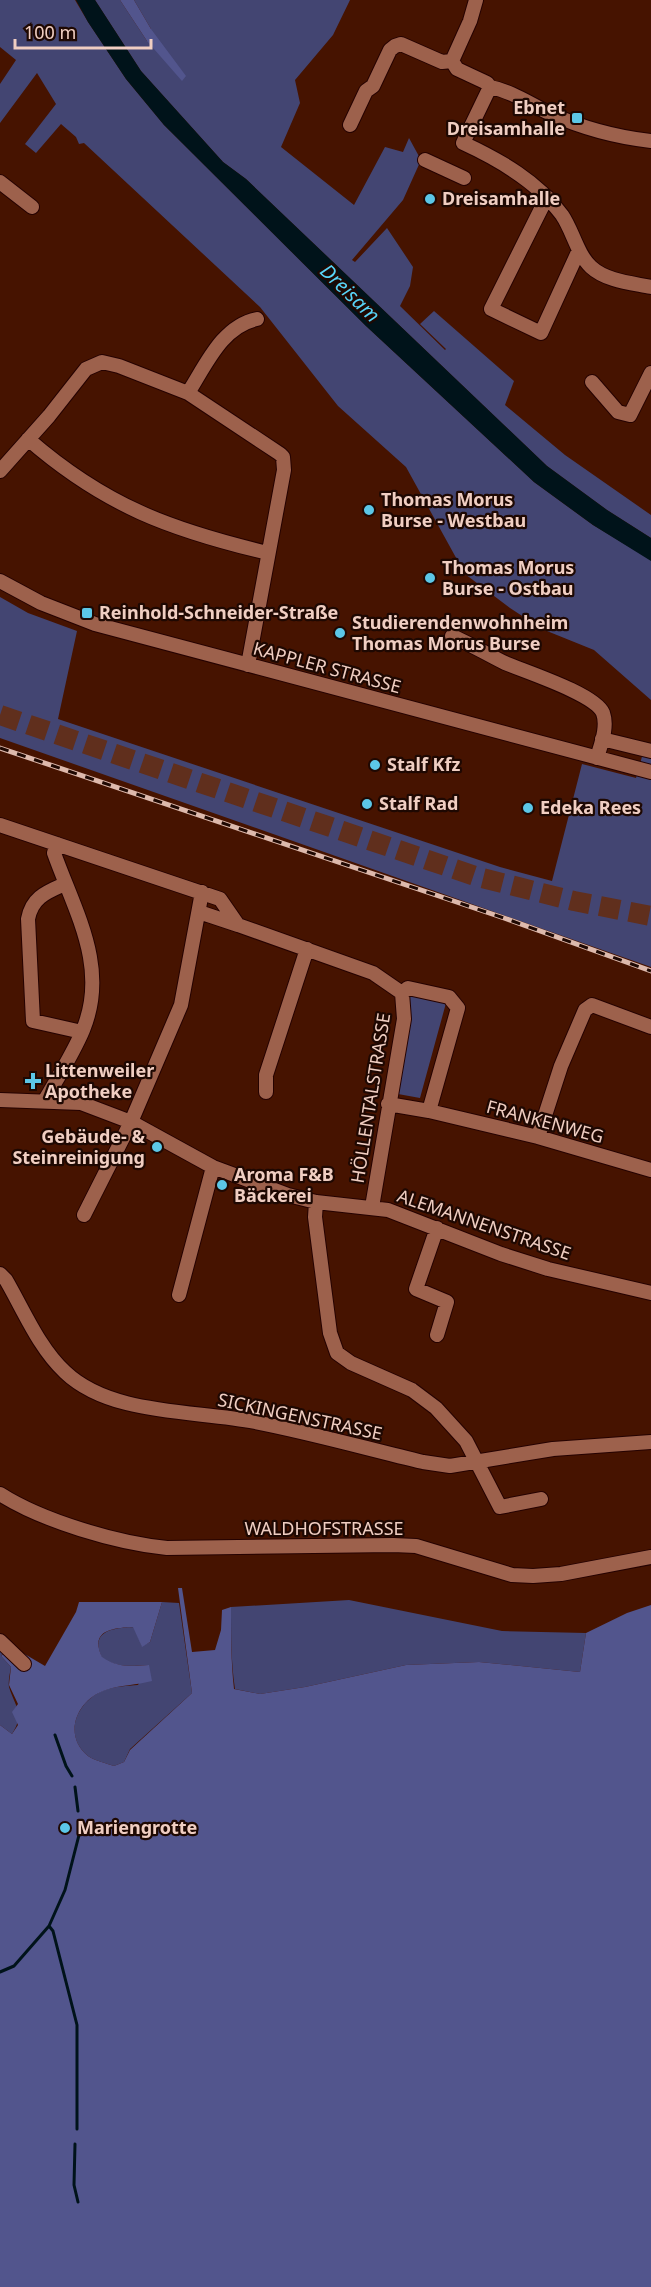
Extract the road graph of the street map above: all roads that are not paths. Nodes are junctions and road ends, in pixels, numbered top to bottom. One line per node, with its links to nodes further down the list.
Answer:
1 (476, 0): 2 (street)
2 (452, 61): 3 (street); 4 (street)
3 (490, 87): 5 (street); 9 (street)
4 (350, 125)
5 (651, 141)
6 (425, 160): 7 (street)
7 (464, 178)
8 (0, 182): 10 (street)
9 (547, 197): 11 (street); 11 (street)
10 (32, 207)
11 (579, 250): 12 (street)
12 (651, 287)
13 (257, 319): 16 (street)
14 (651, 373): 15 (street)
15 (592, 382)
16 (188, 393): 17 (street); 19 (street)
17 (28, 439): 18 (street); 19 (street)
18 (0, 471)
19 (268, 553): 22 (street)
20 (0, 581): 22 (street, KAPPLER STRASSE)
21 (452, 636): 23 (street)
22 (248, 664): 25 (street, KAPPLER STRASSE)
23 (602, 739): 24 (street); 25 (street)
24 (651, 751)
25 (597, 758): 26 (street, KAPPLER STRASSE)
26 (651, 772)
27 (0, 825): 28 (street)
28 (57, 844): 29 (street); 30 (street)
29 (65, 884): 36 (street); 36 (street)
30 (202, 892): 31 (street); 32 (street)
31 (199, 912): 32 (street, HÖLLENTALSTRASSE); 42 (street)
32 (238, 925): 33 (street, HÖLLENTALSTRASSE)
33 (308, 949): 34 (street, HÖLLENTALSTRASSE); 37 (street)
34 (405, 990): 40 (street, HÖLLENTALSTRASSE); 41 (street)
35 (651, 1027): 43 (street)
36 (82, 1032): 39 (street)
37 (266, 1092)
38 (0, 1100): 39 (street, ALEMANNENSTRASSE)
39 (45, 1100): 42 (street, ALEMANNENSTRASSE)
40 (388, 1104): 41 (street, FRANKENWEG); 47 (street, HÖLLENTALSTRASSE)
41 (429, 1111): 43 (street, FRANKENWEG)
42 (131, 1122): 44 (street, ALEMANNENSTRASSE); 48 (street)
43 (538, 1137): 45 (street, FRANKENWEG)
44 (213, 1167): 46 (street, ALEMANNENSTRASSE); 52 (street)
45 (651, 1170)
46 (316, 1202): 47 (street, ALEMANNENSTRASSE); 55 (street)
47 (372, 1207): 49 (street, ALEMANNENSTRASSE)
48 (84, 1215)
49 (437, 1228): 51 (street, ALEMANNENSTRASSE); 53 (street)
50 (0, 1274): 55 (street, SICKINGENSTRASSE)
51 (651, 1293)
52 (179, 1295)
53 (437, 1335)
54 (651, 1443): 55 (street, SICKINGENSTRASSE)
55 (476, 1462): 57 (street)
56 (0, 1494): 58 (street, WALDHOFSTRASSE)
57 (541, 1499)
58 (651, 1557)
59 (0, 1641): 60 (street)
60 (24, 1664)

